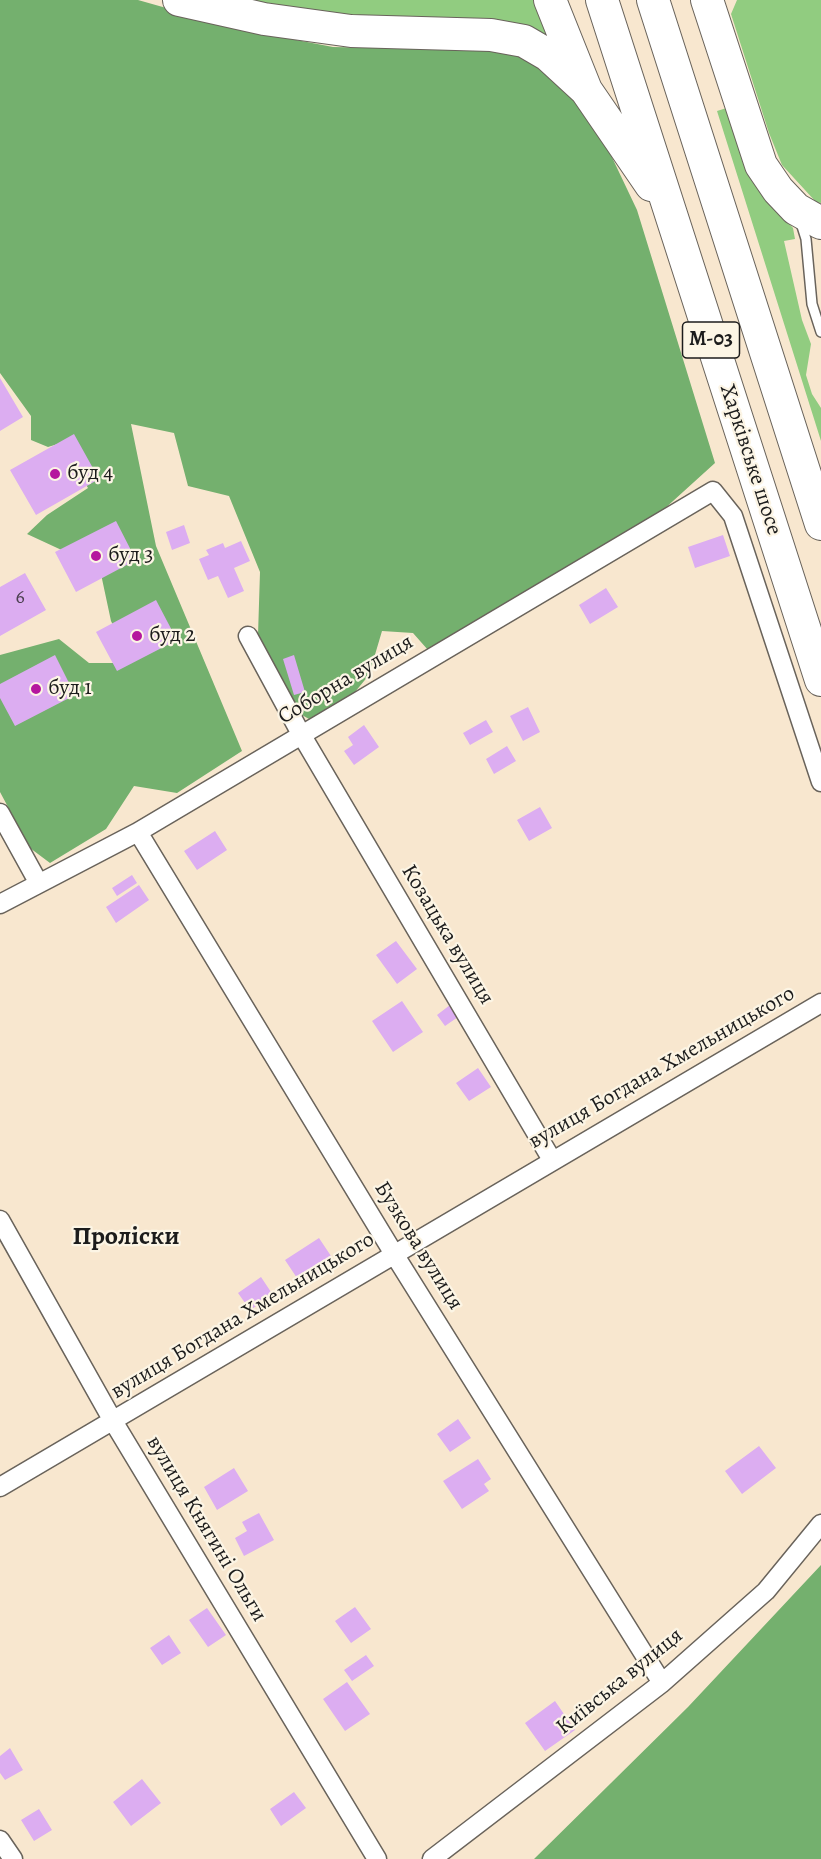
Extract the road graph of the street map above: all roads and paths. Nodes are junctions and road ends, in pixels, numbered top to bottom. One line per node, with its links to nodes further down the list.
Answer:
1 (179, 0): 6 (highway)
2 (550, 0): 6 (highway)
3 (602, 0): 8 (highway, Харківське шосе / М-03)
4 (653, 0): 13 (highway, М-03)
5 (707, 0): 7 (highway)
6 (586, 90): 8 (highway)
7 (785, 198): 9 (highway); 10 (lane)
8 (671, 215): 15 (highway, Харківське шосе / М-03)
9 (821, 223)
10 (811, 276): 11 (lane); 12 (lane)
11 (821, 288)
12 (821, 332)
13 (821, 524)
14 (248, 636): 16 (street, Козацька вулиця)
15 (821, 680)
16 (300, 734): 17 (street, Соборна вулиця); 19 (street, Соборна вулиця); 23 (street, Козацька вулиця)
17 (821, 782)
18 (0, 813): 20 (street)
19 (138, 832): 20 (street, Соборна вулиця); 25 (street, Бузкова вулиця)
20 (38, 882): 21 (street, Соборна вулиця)
21 (0, 904)
22 (821, 1003): 23 (street, вулиця Богдана Хмельницького)
23 (552, 1160): 25 (street, вулиця Богдана Хмельницького)
24 (0, 1220): 26 (street, вулиця Княгині Ольги)
25 (394, 1254): 26 (street, вулиця Богдана Хмельницького); 29 (street, Бузкова вулиця)
26 (113, 1421): 27 (street, вулиця Богдана Хмельницького); 32 (street, вулиця Княгині Ольги)
27 (0, 1487)
28 (821, 1524): 29 (street, Київська вулиця)
29 (662, 1683): 33 (street, Київська вулиця)
30 (0, 1840): 31 (street)
31 (13, 1859)
32 (377, 1859)
33 (432, 1859)

